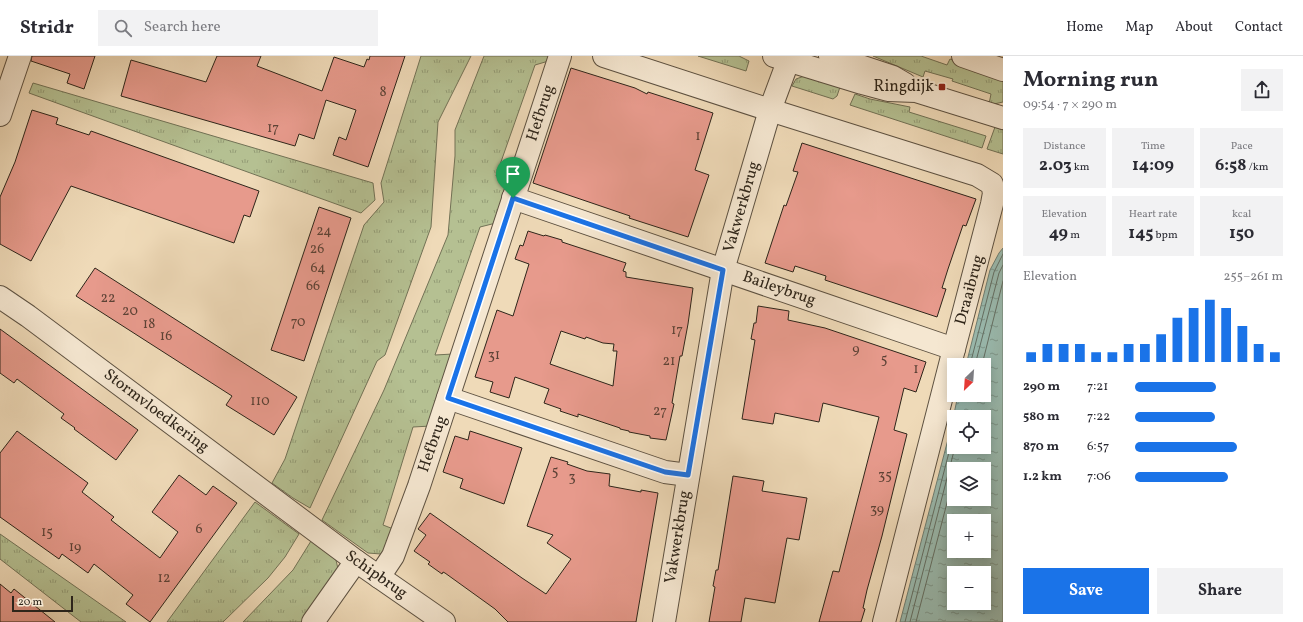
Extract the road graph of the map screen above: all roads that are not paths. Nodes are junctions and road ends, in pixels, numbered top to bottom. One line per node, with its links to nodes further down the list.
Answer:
1 (20, 56): 10 (street)
2 (560, 56): 12 (street, Hefbrug)
3 (604, 56): 9 (street)
4 (830, 56): 8 (street)
5 (963, 56): 7 (street)
6 (784, 58): 8 (street); 9 (street, Vakwerkbrug)
7 (1003, 70)
8 (916, 91): 11 (street)
9 (770, 110): 13 (street, Vakwerkbrug); 15 (street, Draaibrug)
10 (0, 116)
11 (1003, 118)
12 (513, 198): 13 (street, Baileybrug); 16 (street, Hefbrug)
13 (723, 270): 15 (street, Baileybrug); 17 (street, Vakwerkbrug)
14 (0, 297): 18 (street, Stormvloedkering)
15 (954, 349): 24 (street, Draaibrug)
16 (448, 398): 17 (street); 20 (street, Hefbrug)
17 (688, 475): 23 (street, Vakwerkbrug)
18 (310, 526): 19 (street, Schipbrug)
19 (356, 561): 20 (street, Schipbrug); 21 (street)
20 (379, 577): 22 (street, Schipbrug)
21 (313, 622)
22 (444, 622)
23 (664, 622)
24 (884, 622)

